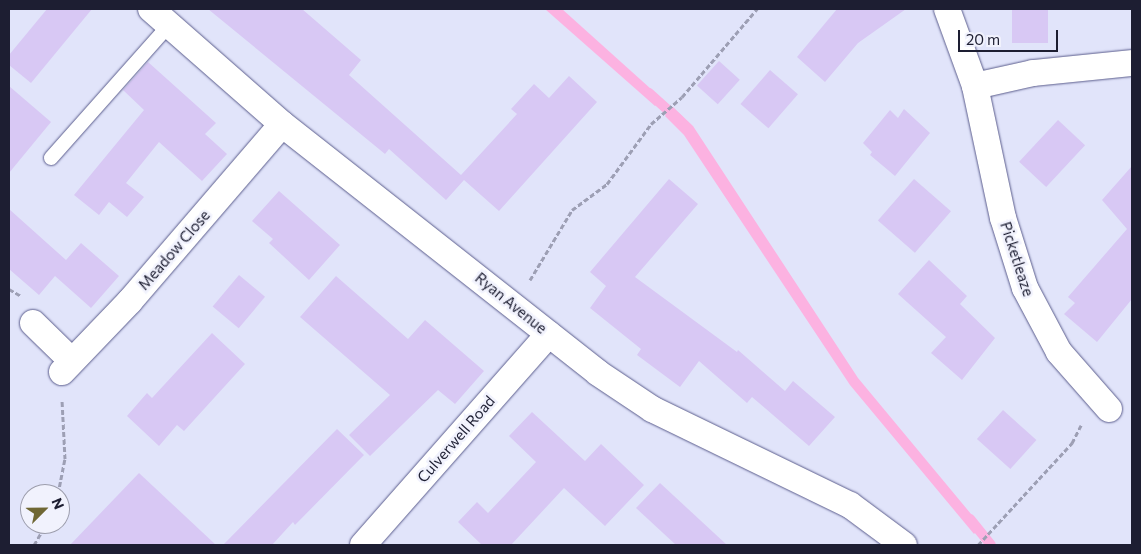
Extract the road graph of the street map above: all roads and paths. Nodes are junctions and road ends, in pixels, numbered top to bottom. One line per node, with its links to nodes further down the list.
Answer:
1 (757, 9): 8 (path)
2 (947, 9): 5 (street, Picketleaze)
3 (160, 17): 6 (street, Ryan Avenue); 7 (lane)
4 (1132, 63): 5 (street)
5 (975, 86): 12 (street, Picketleaze)
6 (282, 124): 8 (street, Ryan Avenue); 11 (street, Meadow Close)
7 (51, 158)
8 (514, 305): 10 (street, Ryan Avenue)
9 (33, 323): 11 (street)
10 (549, 334): 16 (street, Culverwell Road); 17 (street, Ryan Avenue)
11 (67, 367): 13 (path)
12 (1103, 402): 18 (path)
13 (60, 484)
14 (40, 534): 15 (path)
15 (34, 545)
16 (363, 545)
17 (904, 545)
18 (978, 545)

